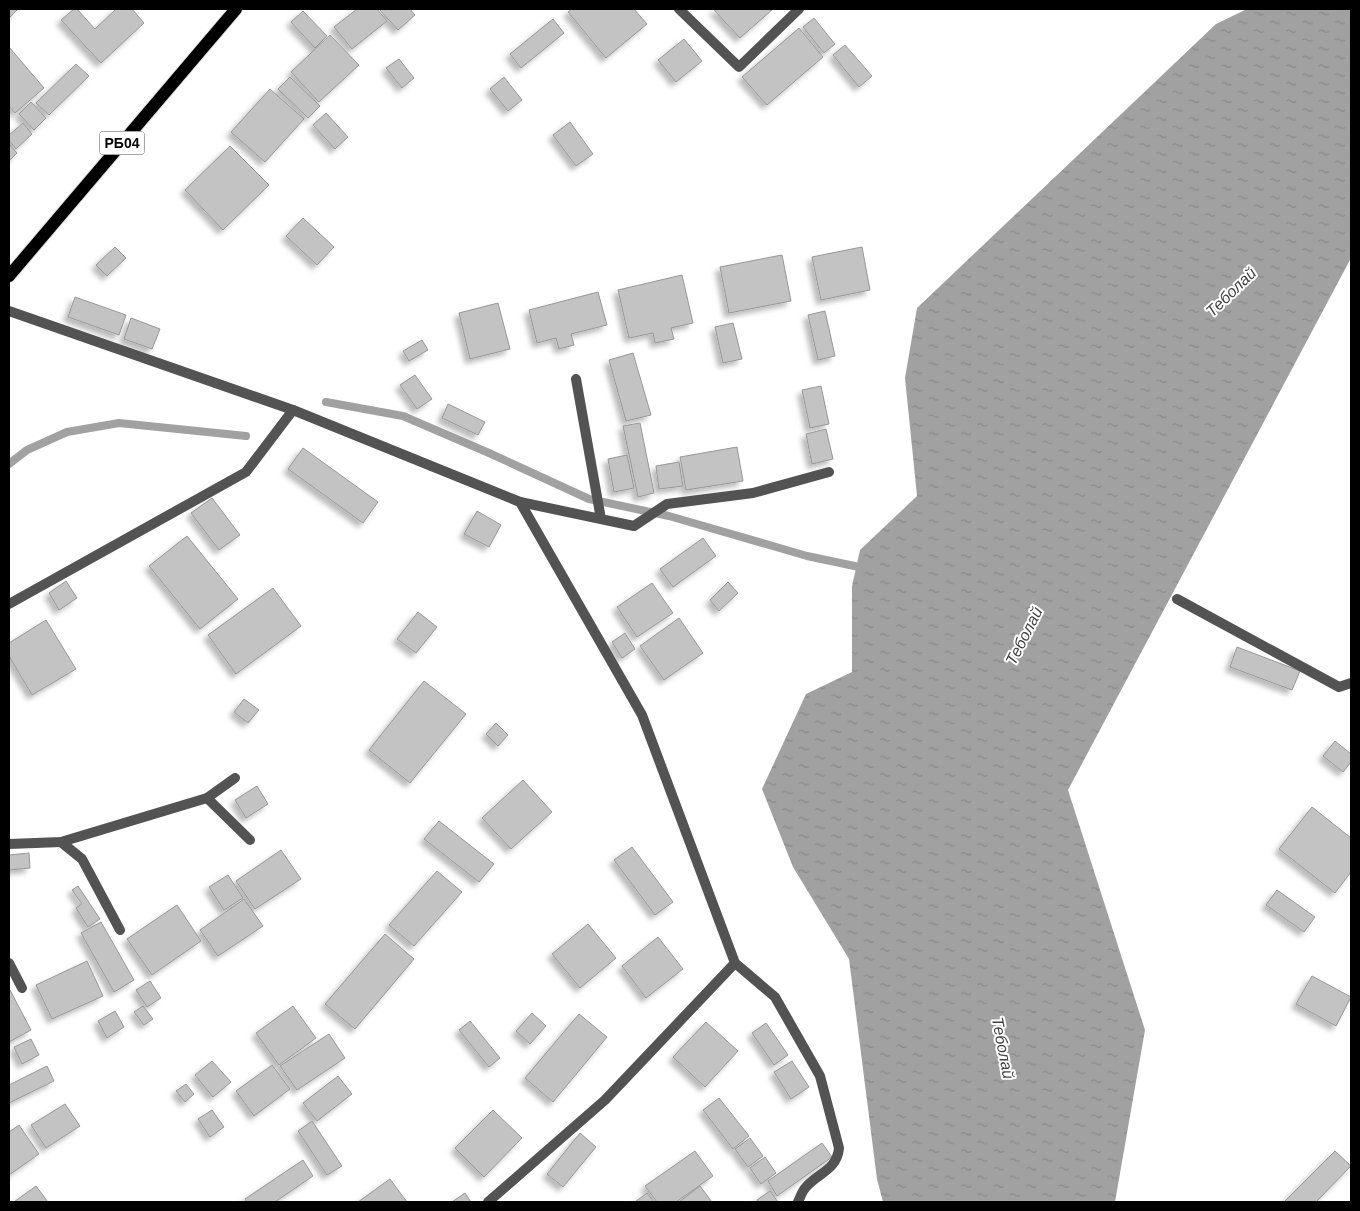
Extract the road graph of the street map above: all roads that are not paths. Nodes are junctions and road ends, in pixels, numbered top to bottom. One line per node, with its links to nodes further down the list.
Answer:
1 (236, 9): 4 (main road, РБ04)
2 (679, 9): 3 (street)
3 (799, 9)
4 (9, 276)
5 (9, 311): 7 (street)
6 (576, 379): 10 (street)
7 (293, 410): 9 (street); 12 (street)
8 (829, 472): 10 (street)
9 (520, 502): 10 (street); 21 (street)
10 (600, 514)
11 (1177, 599): 13 (street)
12 (9, 604)
13 (1351, 683)
14 (236, 778): 15 (street)
15 (208, 798): 16 (street); 17 (street)
16 (250, 840)
17 (61, 842): 18 (street); 19 (street)
18 (9, 844)
19 (120, 930)
20 (9, 963): 22 (street)
21 (735, 963): 23 (street); 24 (street)
22 (22, 988)
23 (488, 1202)
24 (798, 1202)

